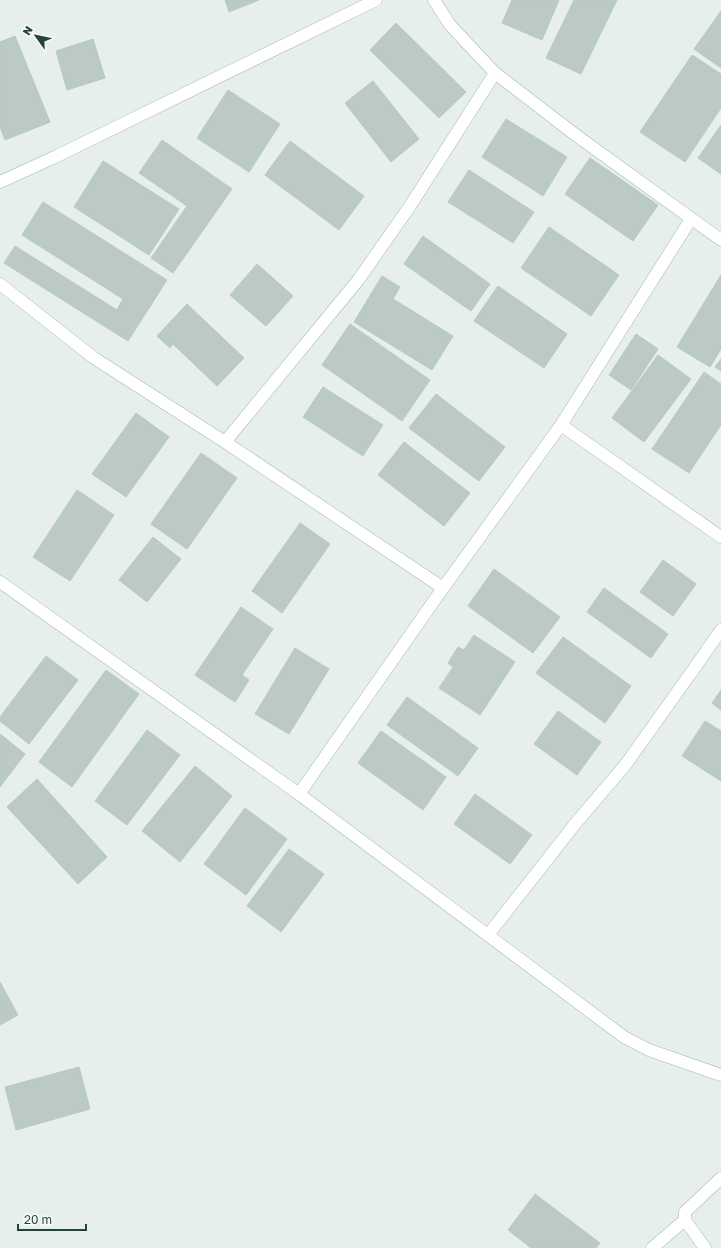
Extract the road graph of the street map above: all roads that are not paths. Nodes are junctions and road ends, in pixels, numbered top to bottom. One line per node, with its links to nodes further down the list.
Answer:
1 (376, 0): 4 (street)
2 (434, 0): 3 (street)
3 (495, 73): 5 (street); 9 (street)
4 (0, 182)
5 (691, 219): 6 (street); 8 (street)
6 (721, 240)
7 (0, 284): 9 (street)
8 (561, 425): 10 (street); 12 (street)
9 (225, 442): 12 (street)
10 (721, 537)
11 (0, 582): 14 (street)
12 (443, 588): 14 (street)
13 (721, 630): 15 (street)
14 (299, 794): 15 (street)
15 (488, 935): 16 (street)
16 (721, 1075)
17 (721, 1178): 18 (street)
18 (685, 1220): 19 (street); 20 (street)
19 (652, 1248)
20 (705, 1248)

